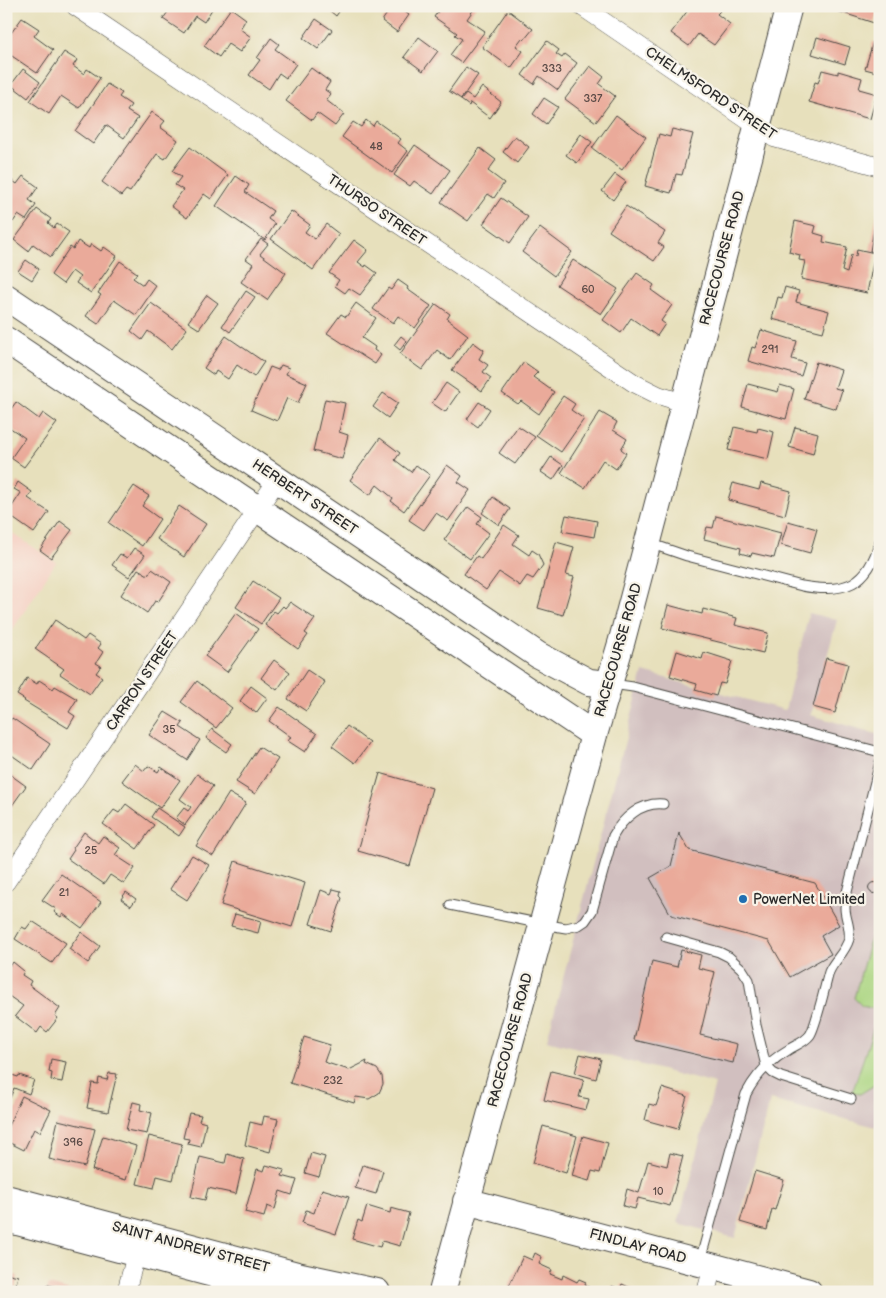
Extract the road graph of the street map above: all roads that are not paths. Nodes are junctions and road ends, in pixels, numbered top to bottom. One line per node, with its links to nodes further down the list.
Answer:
1 (75, 6): 8 (street, THURSO STREET)
2 (581, 6): 4 (street, CHELMSFORD STREET)
3 (789, 6): 4 (street, RACECOURSE ROAD)
4 (757, 126): 5 (street, CHELMSFORD STREET); 8 (street, RACECOURSE ROAD)
5 (880, 167)
6 (6, 297): 9 (street, HERBERT STREET)
7 (6, 340): 10 (street)
8 (684, 402): 12 (street, RACECOURSE ROAD)
9 (278, 479): 10 (street, CARRON STREET); 13 (street, HERBERT STREET)
10 (258, 509): 14 (street); 18 (street, CARRON STREET)
11 (880, 541): 12 (lane)
12 (647, 543): 13 (street, RACECOURSE ROAD)
13 (609, 684): 14 (street, RACECOURSE ROAD); 15 (lane)
14 (594, 735): 20 (street, RACECOURSE ROAD)
15 (880, 752)
16 (880, 762): 22 (lane)
17 (663, 804): 20 (lane)
18 (6, 882)
19 (450, 905): 20 (lane)
20 (542, 924): 25 (street, RACECOURSE ROAD)
21 (666, 937): 22 (lane)
22 (766, 1066): 23 (lane); 28 (lane)
23 (851, 1098)
24 (6, 1198): 27 (street, SAINT ANDREW STREET)
25 (466, 1201): 28 (street, FINDLAY ROAD); 32 (street, RACECOURSE ROAD)
26 (6, 1219): 27 (street, SAINT ANDREW STREET)
27 (139, 1244): 29 (street); 30 (street, SAINT ANDREW STREET); 31 (street, SAINT ANDREW STREET)
28 (706, 1265): 33 (street); 34 (street, FINDLAY ROAD)
29 (126, 1292)
30 (281, 1292)
31 (377, 1292)
32 (442, 1292)
33 (706, 1292)
34 (810, 1292)

